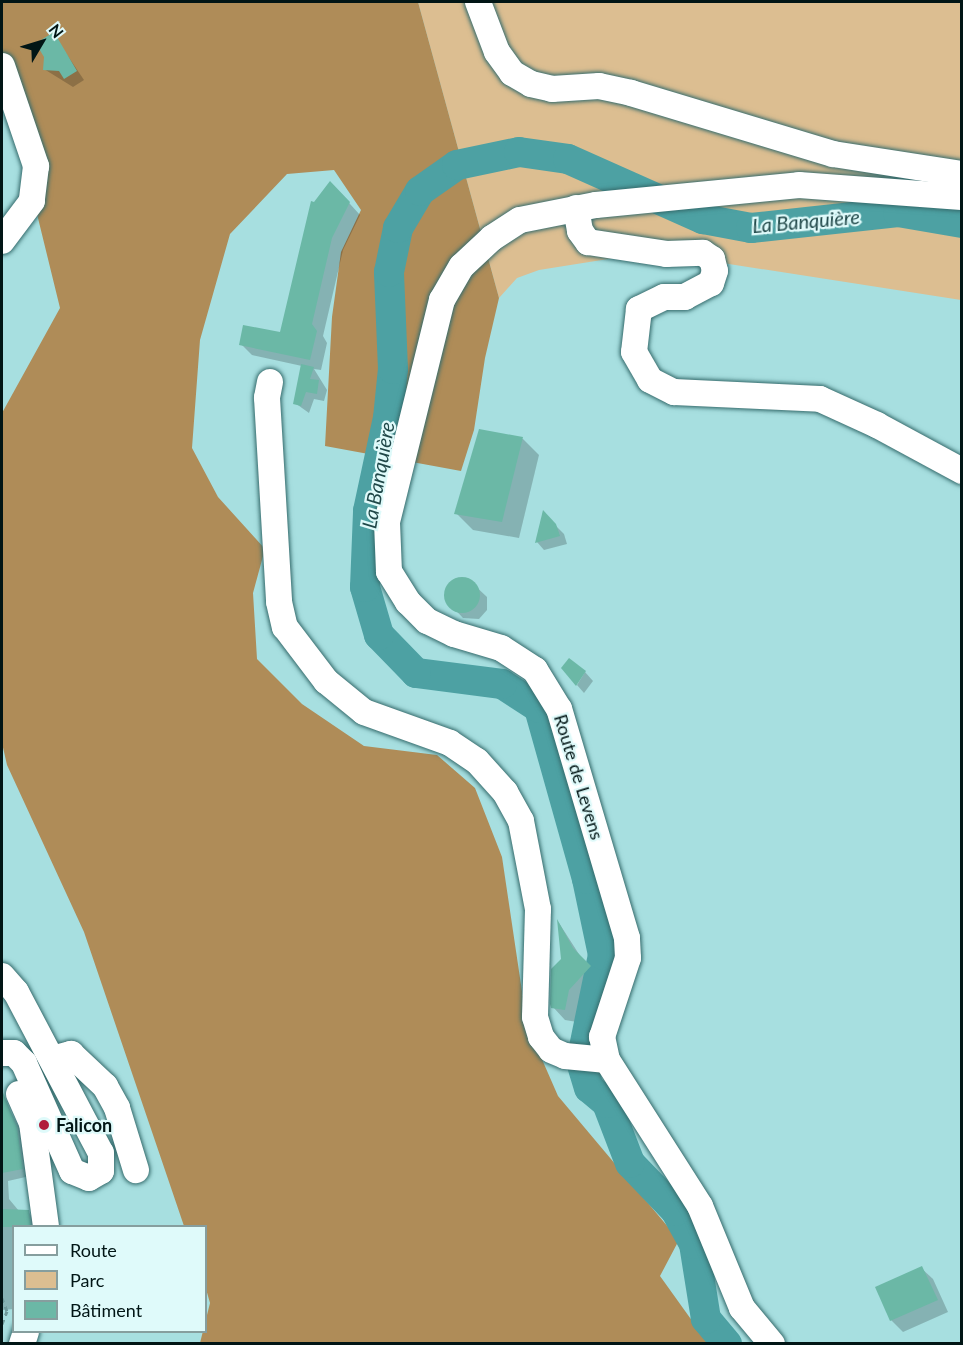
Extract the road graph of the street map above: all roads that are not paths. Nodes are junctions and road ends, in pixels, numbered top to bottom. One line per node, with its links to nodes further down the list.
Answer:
1 (478, 2): 3 (street)
2 (2, 66): 6 (street)
3 (962, 174)
4 (962, 197): 5 (street, Route de Levens)
5 (586, 206): 8 (street); 13 (street, Route de Levens)
6 (2, 241)
7 (270, 382): 13 (street)
8 (962, 471)
9 (2, 976): 12 (street)
10 (2, 1053): 12 (street)
11 (2, 1059): 15 (street)
12 (52, 1059): 14 (street)
13 (602, 1059): 16 (street, Route de Levens)
14 (136, 1170)
15 (46, 1225)
16 (772, 1344)

